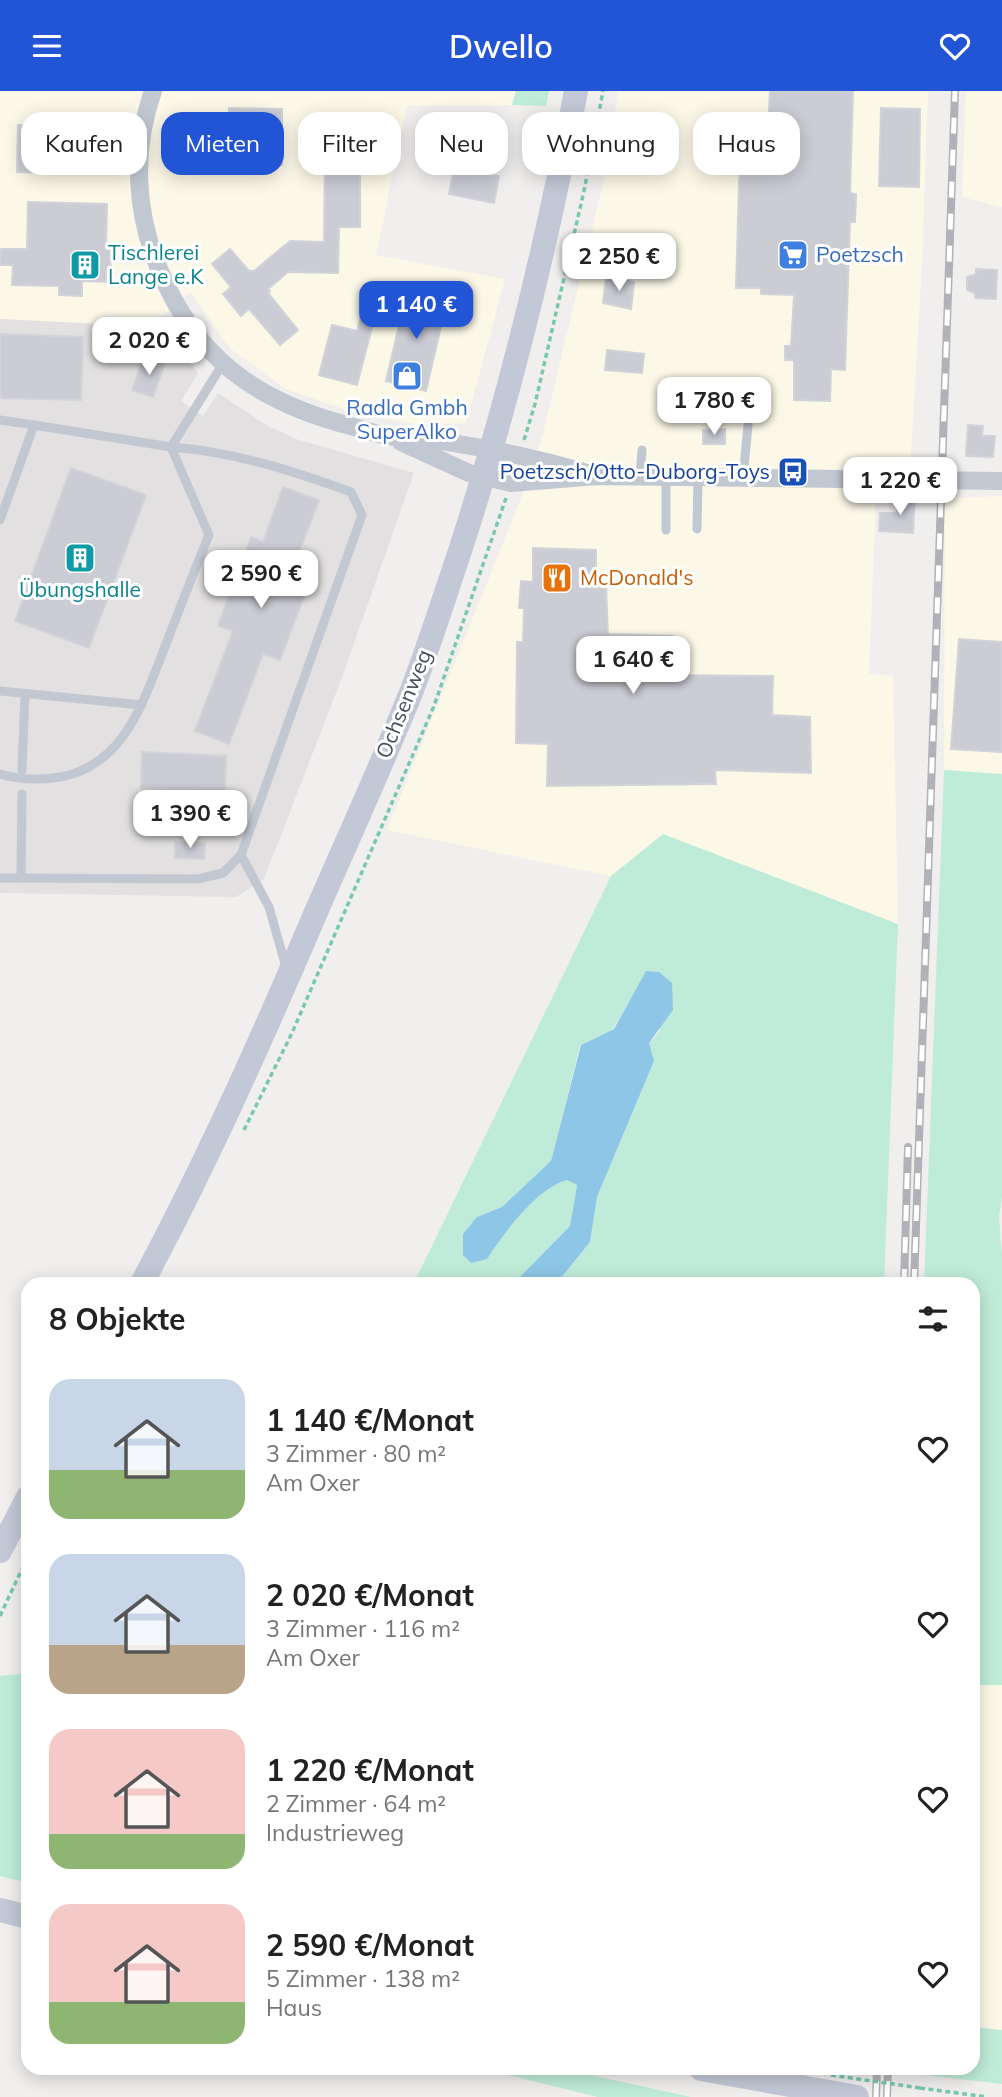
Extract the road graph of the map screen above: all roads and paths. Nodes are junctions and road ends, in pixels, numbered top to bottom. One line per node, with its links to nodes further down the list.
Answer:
1 (153, 91): 4 (street)
2 (576, 91): 12 (main road, Ochsenweg)
3 (603, 91): 8 (path)
4 (222, 365): 9 (street); 10 (lane)
5 (0, 420): 6 (lane)
6 (34, 425): 10 (lane); 20 (lane)
7 (748, 425): 18 (lane)
8 (525, 436)
9 (392, 437): 12 (street); 14 (street)
10 (171, 446): 25 (lane); 29 (lane)
11 (642, 450): 15 (lane)
12 (491, 451): 13 (street); 14 (main road, Ochsenweg)
13 (597, 476): 14 (street); 15 (street)
14 (484, 477): 32 (main road, Ochsenweg)
15 (640, 477): 16 (street)
16 (666, 477): 17 (street); 22 (lane)
17 (698, 477): 18 (street); 21 (lane)
18 (743, 478): 19 (street)
19 (1002, 481)
20 (0, 520)
21 (697, 529)
22 (666, 530)
23 (0, 691): 24 (lane)
24 (24, 694): 25 (lane); 26 (lane)
25 (142, 705): 27 (lane)
26 (22, 770)
27 (0, 774)
28 (22, 794): 31 (lane)
29 (240, 855): 31 (lane); 32 (lane)
30 (0, 877): 31 (lane)
31 (21, 878)
32 (289, 976): 33 (main road, Ochsenweg)
33 (145, 1277)
34 (21, 1510): 35 (main road)
35 (0, 1551)
36 (21, 1571): 37 (path)
37 (0, 1616)
38 (0, 1910): 39 (main road)
39 (21, 1915)
40 (745, 2075): 41 (main road)
41 (840, 2088): 42 (path, bridge)
42 (987, 2097)

